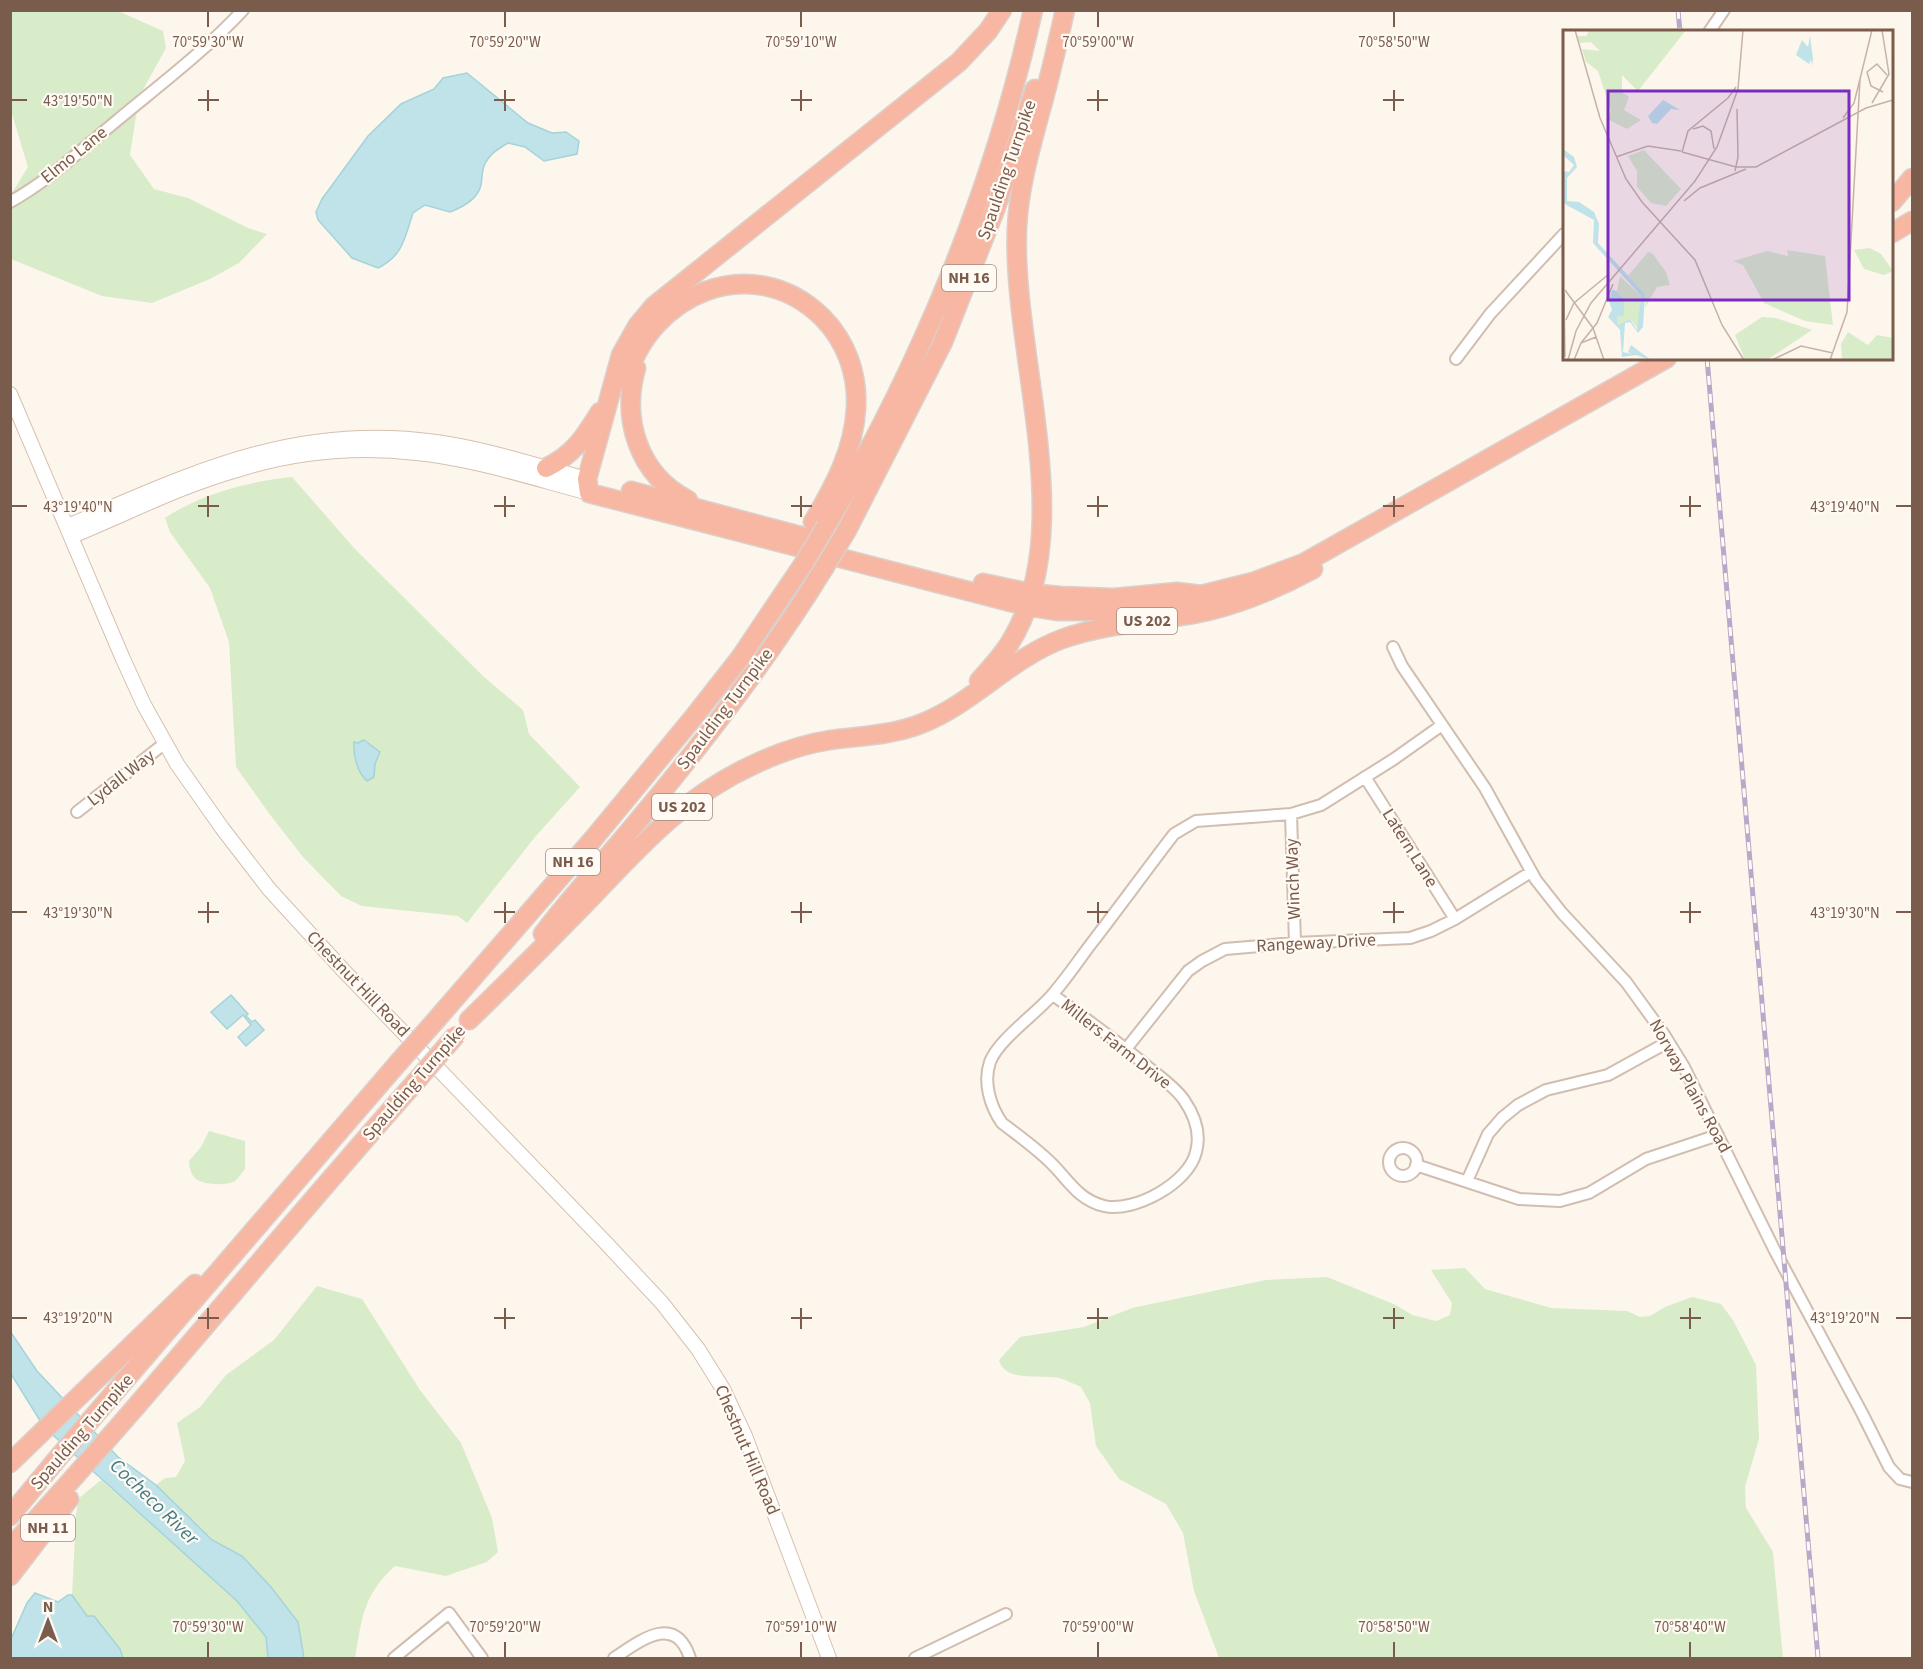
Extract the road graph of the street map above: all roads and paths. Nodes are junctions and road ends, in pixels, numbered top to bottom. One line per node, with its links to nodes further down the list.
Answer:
1 (243, 10): 10 (street, Elmo Lane)
2 (1002, 10): 17 (highway)
3 (1033, 10): 22 (highway, Spaulding Turnpike / NH 16)
4 (1054, 10): 37 (highway, Spaulding Turnpike / NH 16, bridge)
5 (1065, 10): 25 (highway)
6 (1724, 10): 7 (street)
7 (1710, 30)
8 (1912, 178): 9 (highway)
9 (1893, 201)
10 (10, 202)
11 (1912, 221): 12 (highway)
12 (1893, 232)
13 (1563, 235): 15 (street)
14 (652, 329): 20 (highway); 21 (highway, US 202); 22 (highway)
15 (1456, 358)
16 (1663, 360): 24 (highway, US 202)
17 (614, 380): 19 (highway); 20 (highway)
18 (10, 394): 23 (street, Chestnut Hill Road)
19 (546, 468): 20 (street); 23 (street)
20 (591, 485): 21 (highway); 23 (street); 25 (highway)
21 (738, 519): 25 (highway, US 202)
22 (820, 524): 43 (highway, Spaulding Turnpike / NH 16, bridge)
23 (70, 531): 29 (street, Chestnut Hill Road)
24 (1335, 546): 25 (highway, US 202); 27 (highway, US 202)
25 (1028, 599): 27 (highway)
26 (1393, 647): 28 (street, Norway Plains Road)
27 (960, 703): 37 (highway, US 202)
28 (1442, 725): 30 (street, Millers Farm Drive); 33 (street, Norway Plains Road)
29 (165, 744): 31 (street, Lydall Way); 55 (street, Chestnut Hill Road)
30 (1365, 777): 32 (street, Millers Farm Drive); 34 (street, Latern Lane)
31 (77, 812)
32 (1291, 814): 35 (street, Winch Way); 36 (street, Millers Farm Drive)
33 (1531, 872): 34 (street, Rangeway Drive); 38 (street, Norway Plains Road)
34 (1455, 919): 35 (street, Rangeway Drive)
35 (1295, 943): 39 (street, Rangeway Drive)
36 (1053, 994): 39 (street, Millers Farm Drive); 39 (street, Millers Farm Drive)
37 (469, 1020): 45 (highway, Spaulding Turnpike / NH 16, bridge)
38 (1668, 1042): 40 (street, Norway Plains Road); 42 (street)
39 (1126, 1049)
40 (1718, 1135): 42 (street); 46 (street, Norway Plains Road)
41 (1416, 1165): 42 (street)
42 (1467, 1181)
43 (277, 1206): 44 (highway); 47 (highway, Spaulding Turnpike / NH 16)
44 (10, 1463)
45 (78, 1475): 48 (highway, Spaulding Turnpike / NH 16); 49 (highway, NH 11)
46 (1912, 1482)
47 (10, 1516)
48 (10, 1548)
49 (10, 1576)
50 (1006, 1614): 56 (street)
51 (394, 1659): 52 (street)
52 (482, 1659)
53 (614, 1659): 54 (street)
54 (690, 1659)
55 (829, 1659)
56 (915, 1659)

